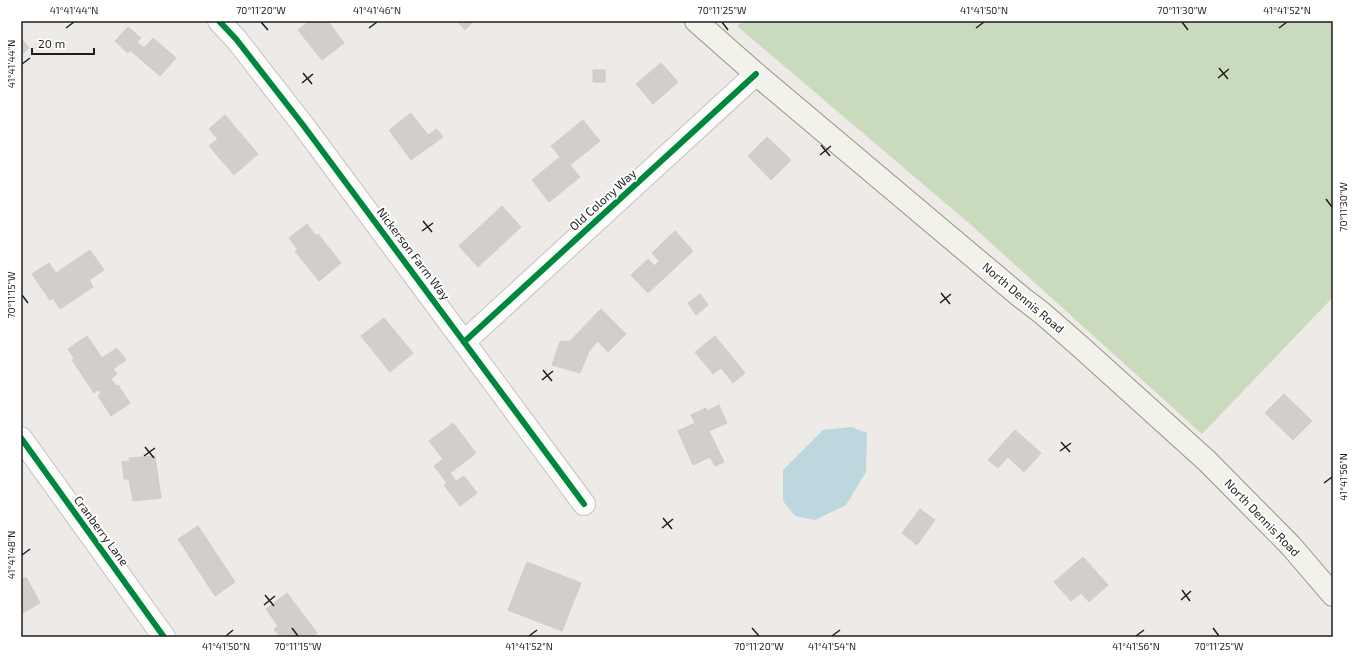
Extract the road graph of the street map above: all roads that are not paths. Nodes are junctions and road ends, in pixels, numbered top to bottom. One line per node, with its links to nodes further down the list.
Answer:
1 (219, 21): 4 (street, Nickerson Farm Way)
2 (696, 21): 3 (main road, North Dennis Road)
3 (756, 74): 4 (street, Old Colony Way); 7 (main road, North Dennis Road)
4 (464, 342): 6 (street, Nickerson Farm Way)
5 (21, 438): 8 (street, Cranberry Lane)
6 (584, 504)
7 (1333, 595)
8 (164, 637)

